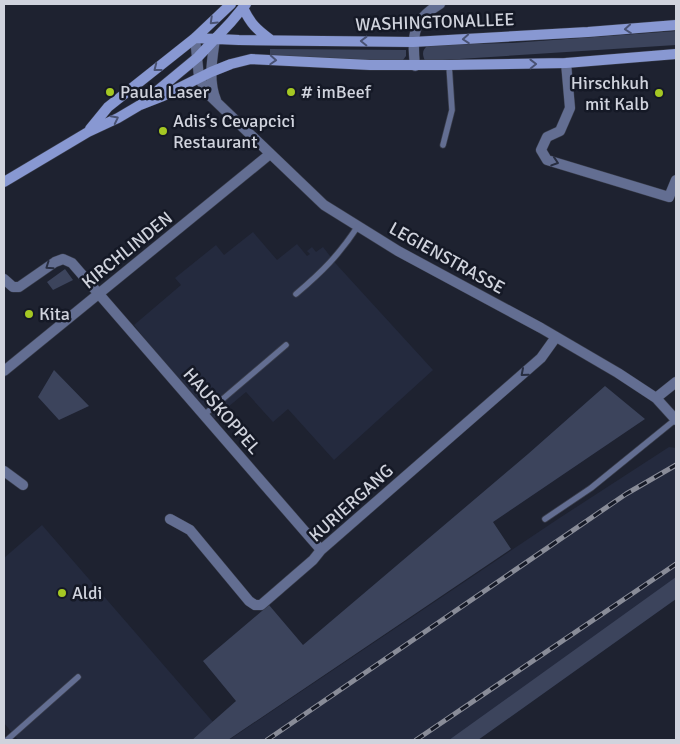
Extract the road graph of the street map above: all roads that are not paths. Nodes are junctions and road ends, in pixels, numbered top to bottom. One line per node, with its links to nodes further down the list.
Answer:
1 (231, 4): 5 (street, one-way to 5)
2 (440, 4): 8 (street)
3 (244, 6): 6 (street); 7 (street)
4 (676, 25): 8 (street, WASHINGTONALLEE, one-way to 8)
5 (195, 38): 6 (street, WASHINGTONALLEE); 10 (street, LEGIENSTRASSE); 20 (street, one-way to 20)
6 (215, 40): 7 (street, WASHINGTONALLEE); 10 (street); 14 (street)
7 (272, 40): 8 (street, WASHINGTONALLEE, one-way to 7)
8 (413, 42): 12 (street)
9 (676, 54): 11 (street)
10 (198, 57): 15 (street, LEGIENSTRASSE); 19 (street)
11 (566, 63): 13 (street, one-way to 11); 23 (street, one-way to 23)
12 (414, 66): 13 (street); 14 (street, one-way to 12)
13 (449, 66): 21 (lane)
14 (211, 72): 15 (street); 18 (street)
15 (199, 77): 16 (street); 17 (street, LEGIENSTRASSE)
16 (186, 84): 17 (street, LEGIENSTRASSE); 19 (street)
17 (207, 93): 18 (street, LEGIENSTRASSE)
18 (218, 104): 22 (street, LEGIENSTRASSE)
19 (140, 105): 20 (street, one-way to 19)
20 (88, 132): 24 (street)
21 (443, 145)
22 (270, 154): 25 (street, LEGIENSTRASSE); 27 (street, KIRCHLINDEN)
23 (676, 180)
24 (4, 182)
25 (358, 226): 28 (lane); 29 (street, LEGIENSTRASSE)
26 (4, 279): 27 (street, HAUSKOPPEL, one-way to 26)
27 (99, 294): 31 (street, KIRCHLINDEN); 34 (street, HAUSKOPPEL)
28 (296, 294)
29 (556, 337): 33 (street, LEGIENSTRASSE); 40 (street, KURIERGANG, one-way to 40)
30 (286, 345): 34 (lane)
31 (4, 371)
32 (676, 382): 33 (street)
33 (656, 398): 35 (street, LEGIENSTRASSE)
34 (204, 415): 40 (street, HAUSKOPPEL)
35 (676, 420): 39 (lane)
36 (4, 471): 37 (street)
37 (22, 485)
38 (170, 519): 40 (street, KURIERGANG)
39 (544, 519)
40 (321, 550)
41 (78, 677): 42 (lane)
42 (6, 740)

